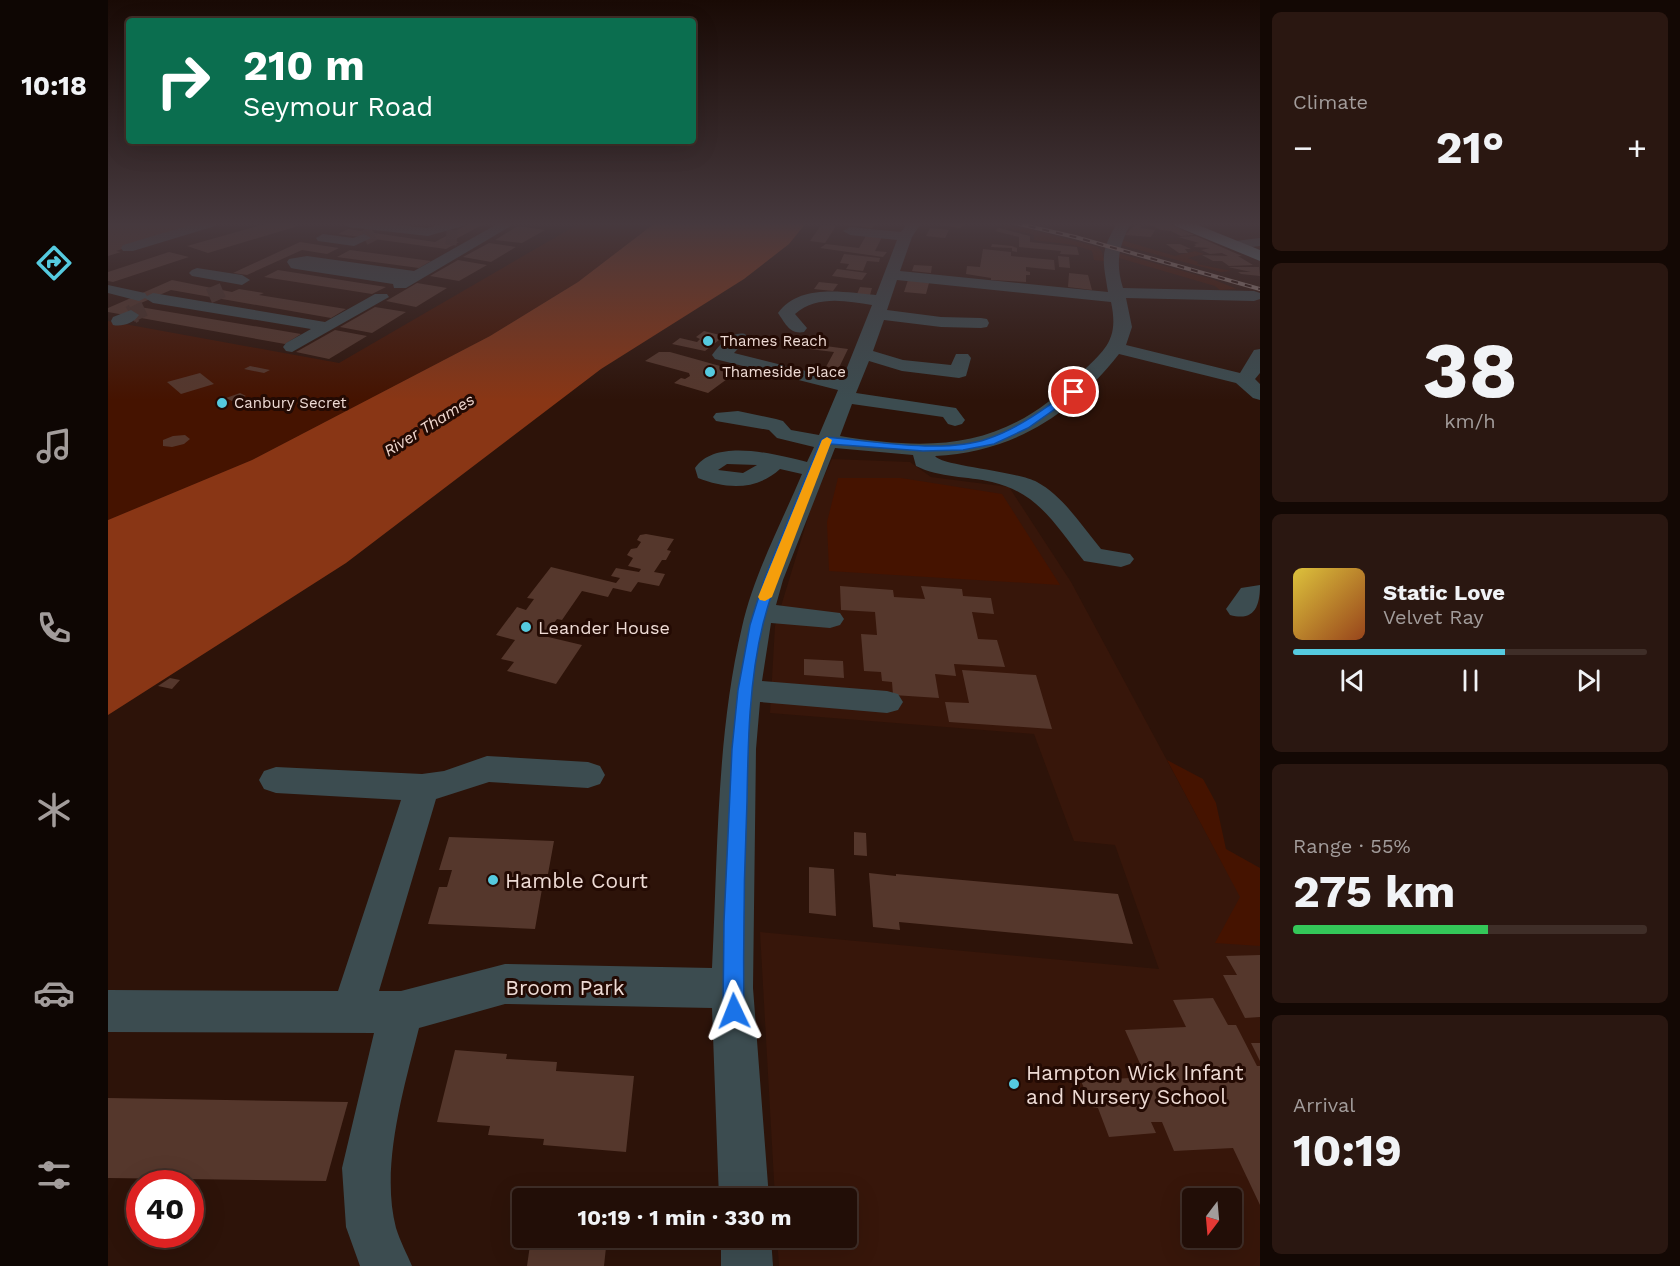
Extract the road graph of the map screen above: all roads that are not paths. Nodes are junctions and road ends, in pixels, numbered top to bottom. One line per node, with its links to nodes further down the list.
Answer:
1 (240, 282): 12 (street)
2 (385, 282): 8 (street)
3 (389, 282): 8 (street)
4 (405, 282): 8 (street)
5 (889, 282): 13 (street)
6 (972, 282): 9 (street)
7 (1113, 282): 9 (street)
8 (400, 285): 15 (street)
9 (1117, 295): 10 (street); 19 (street)
10 (1254, 296)
11 (130, 297): 12 (street)
12 (191, 304): 15 (street)
13 (880, 308): 14 (street); 16 (street); 20 (street)
14 (981, 323)
15 (327, 327): 18 (street)
16 (798, 328)
17 (739, 338): 24 (street)
18 (292, 347)
19 (1115, 348): 23 (street); 28 (street)
20 (862, 354): 22 (street); 24 (street)
21 (1260, 354): 23 (street)
22 (962, 358)
23 (1243, 379): 25 (street)
24 (847, 392): 27 (street); 29 (street)
25 (1260, 394)
26 (723, 417): 29 (street)
27 (955, 420)
28 (923, 448): 29 (street); 31 (street)
29 (822, 451): 30 (street); 32 (street)
30 (775, 462)
31 (1120, 559)
32 (760, 614): 33 (street); 34 (street)
33 (830, 619)
34 (745, 690): 35 (street); 39 (street)
35 (886, 702)
36 (588, 775): 38 (street)
37 (276, 780): 38 (street)
38 (422, 788): 41 (street)
39 (732, 988): 42 (street, Broom Park); 43 (street)
40 (108, 1011): 41 (street, Broom Park)
41 (352, 1012): 42 (street, Broom Park)
42 (402, 1012): 45 (street)
43 (743, 1188)
44 (746, 1248): 46 (street)
45 (386, 1266)
46 (747, 1266)

